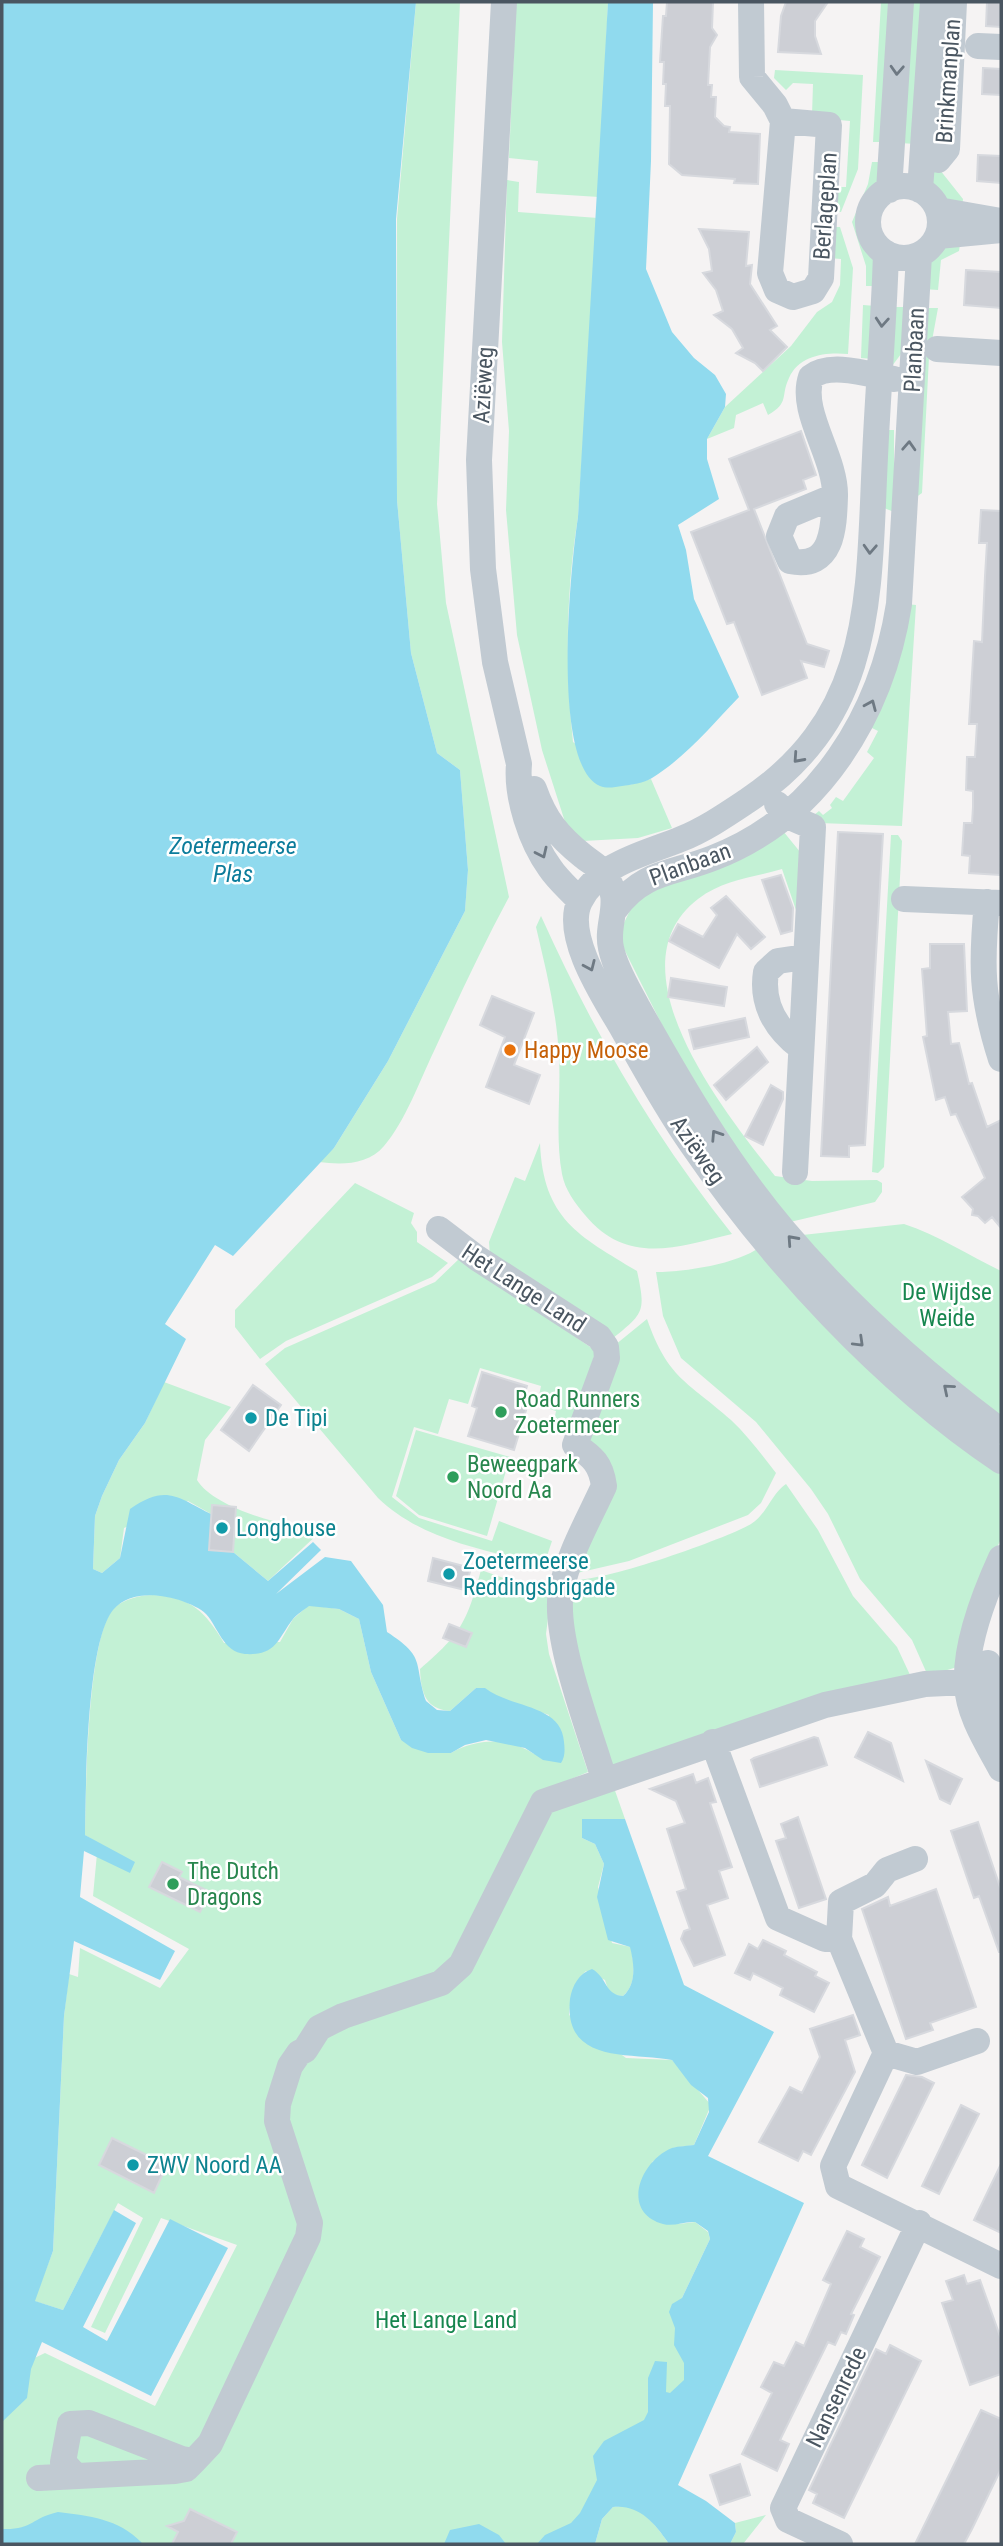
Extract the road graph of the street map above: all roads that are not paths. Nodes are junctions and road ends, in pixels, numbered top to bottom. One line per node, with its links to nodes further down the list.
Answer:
1 (504, 2): 20 (street, Aziëweg)
2 (751, 2): 6 (street)
3 (901, 2): 8 (street, one-way to 8)
4 (933, 2): 9 (street)
5 (954, 2): 7 (street, Brinkmanplan)
6 (783, 121): 6 (street, Berlageplan)
7 (938, 160)
8 (890, 190): 9 (street); 13 (street)
9 (920, 190): 11 (street)
10 (1001, 222): 11 (street)
11 (938, 223): 12 (street); 14 (street)
12 (1001, 230)
13 (886, 253): 14 (street); 17 (street, Planbaan, one-way to 17)
14 (919, 255): 18 (street, Planbaan)
15 (937, 349): 16 (street)
16 (1001, 353)
17 (879, 376): 18 (street); 19 (street); 21 (street, Planbaan, one-way to 21)
18 (912, 382): 22 (street, Planbaan, one-way to 18)
19 (835, 496)
20 (519, 764): 23 (street, Aziëweg); 25 (street, Aziëweg, one-way to 25)
21 (767, 788): 22 (street); 23 (street, Planbaan)
22 (785, 815): 27 (street, Planbaan); 28 (street)
23 (604, 873): 25 (street, Planbaan); 27 (street, Aziëweg)
24 (904, 899): 26 (street)
25 (580, 901): 27 (street); 32 (street, Aziëweg, one-way to 32)
26 (994, 902): 30 (street)
27 (617, 908): 32 (street, Aziëweg, one-way to 27)
28 (805, 957): 29 (street); 29 (street)
29 (800, 1047): 31 (street)
30 (1001, 1059)
31 (795, 1172)
32 (746, 1199): 34 (street, Aziëweg)
33 (439, 1229): 41 (street, Het Lange Land)
34 (822, 1289): 35 (street, Aziëweg, one-way to 34); 36 (street, Aziëweg, one-way to 36)
35 (1001, 1432)
36 (1001, 1461)
37 (1001, 1558): 39 (street)
38 (1001, 1600): 39 (street)
39 (977, 1682): 40 (street)
40 (713, 1742): 41 (street); 43 (street)
41 (604, 1779): 48 (street)
42 (915, 1859): 43 (street)
43 (839, 1939): 45 (street)
44 (977, 2041): 45 (street)
45 (886, 2053): 46 (street)
46 (919, 2223): 47 (street); 51 (street, Nansenrede)
47 (1001, 2266)
48 (194, 2461): 49 (street); 49 (street)
49 (75, 2475): 50 (street)
50 (39, 2478)
51 (840, 2544)

